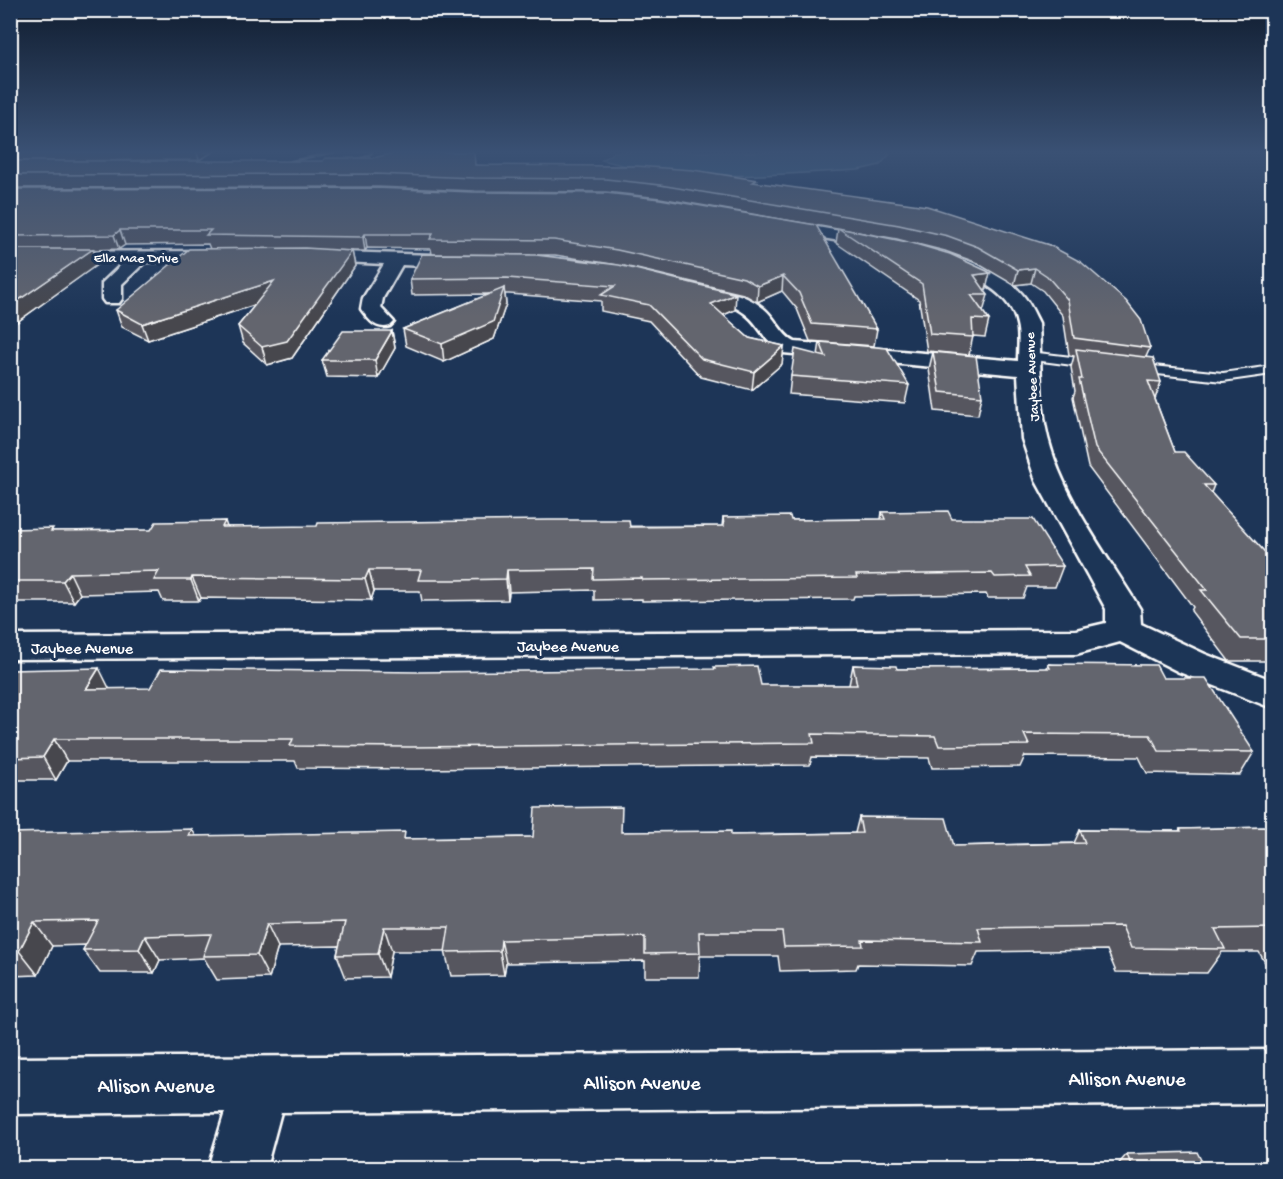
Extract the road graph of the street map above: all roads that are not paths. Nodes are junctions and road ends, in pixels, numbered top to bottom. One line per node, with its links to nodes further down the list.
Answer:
1 (754, 221): 2 (street)
2 (896, 246)
3 (928, 254): 13 (street, Jaybee Avenue)
4 (242, 256): 7 (street, Ella Mae Drive)
5 (286, 256): 8 (street)
6 (10, 257): 7 (street, Ella Mae Drive)
7 (140, 257): 11 (street)
8 (395, 261): 9 (street); 12 (street)
9 (484, 261)
10 (671, 285): 13 (street)
11 (112, 299)
12 (383, 322)
13 (1029, 362): 14 (lane); 15 (street, Jaybee Avenue)
14 (1272, 370)
15 (1124, 630): 16 (street, Jaybee Avenue); 17 (street)
16 (10, 647)
17 (1272, 695)
18 (1272, 1077): 19 (street, Allison Avenue)
19 (261, 1084): 20 (street, Allison Avenue); 21 (street)
20 (10, 1086)
21 (237, 1168)

